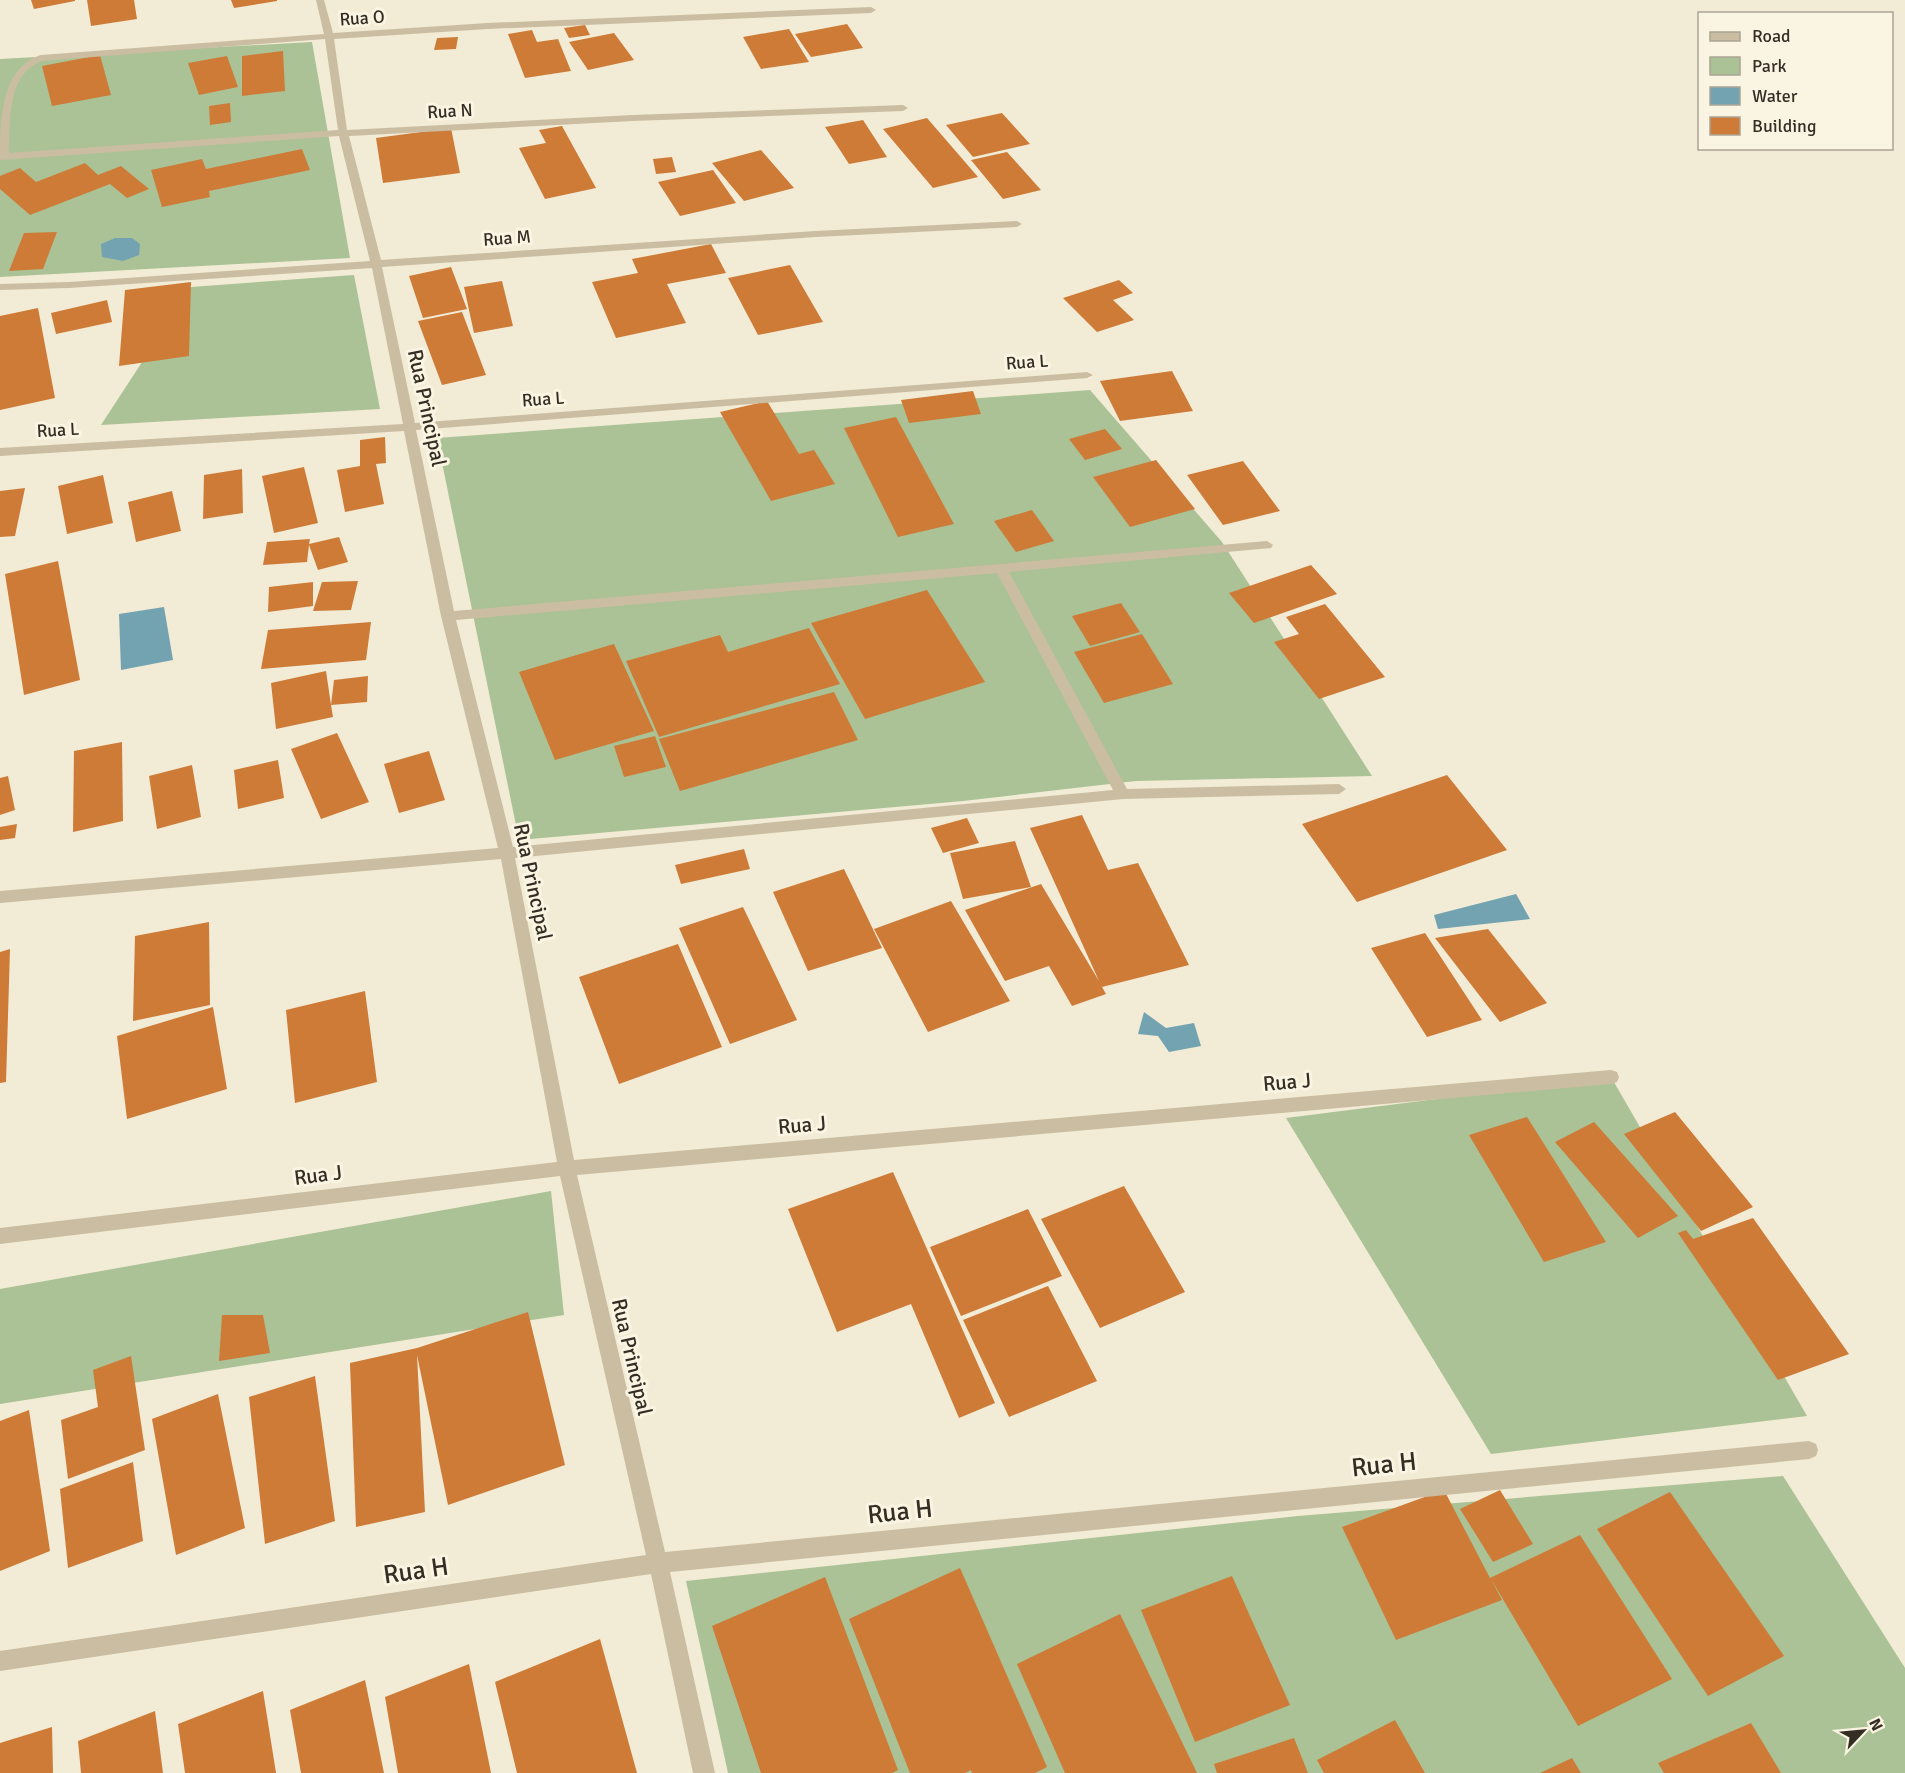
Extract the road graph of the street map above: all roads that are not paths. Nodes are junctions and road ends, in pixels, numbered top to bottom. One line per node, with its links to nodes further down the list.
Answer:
1 (320, 0): 3 (street, Rua Principal)
2 (871, 10): 3 (street, Rua O)
3 (329, 37): 5 (street, Rua Principal); 6 (street, Rua O)
4 (903, 108): 5 (street, Rua N)
5 (343, 133): 6 (street, Rua N); 8 (street, Rua Principal)
6 (2, 157)
7 (1017, 224): 8 (street, Rua M)
8 (376, 263): 9 (street, Rua M); 11 (street, Rua Principal)
9 (0, 287)
10 (1088, 375): 11 (street, Rua L)
11 (410, 427): 12 (street, Rua L); 15 (street, Rua Principal)
12 (0, 452)
13 (1267, 546): 14 (street)
14 (1001, 569): 15 (street); 17 (street)
15 (448, 616): 18 (street, Rua Principal)
16 (1339, 789): 17 (street)
17 (1123, 794): 18 (street)
18 (507, 853): 19 (street); 21 (street, Rua Principal)
19 (0, 897)
20 (1611, 1077): 21 (street, Rua J)
21 (567, 1168): 22 (street, Rua J); 24 (street, Rua Principal)
22 (0, 1236)
23 (1809, 1450): 24 (street, Rua H)
24 (658, 1563): 25 (street, Rua H); 26 (street, Rua Principal)
25 (0, 1661)
26 (704, 1773)

